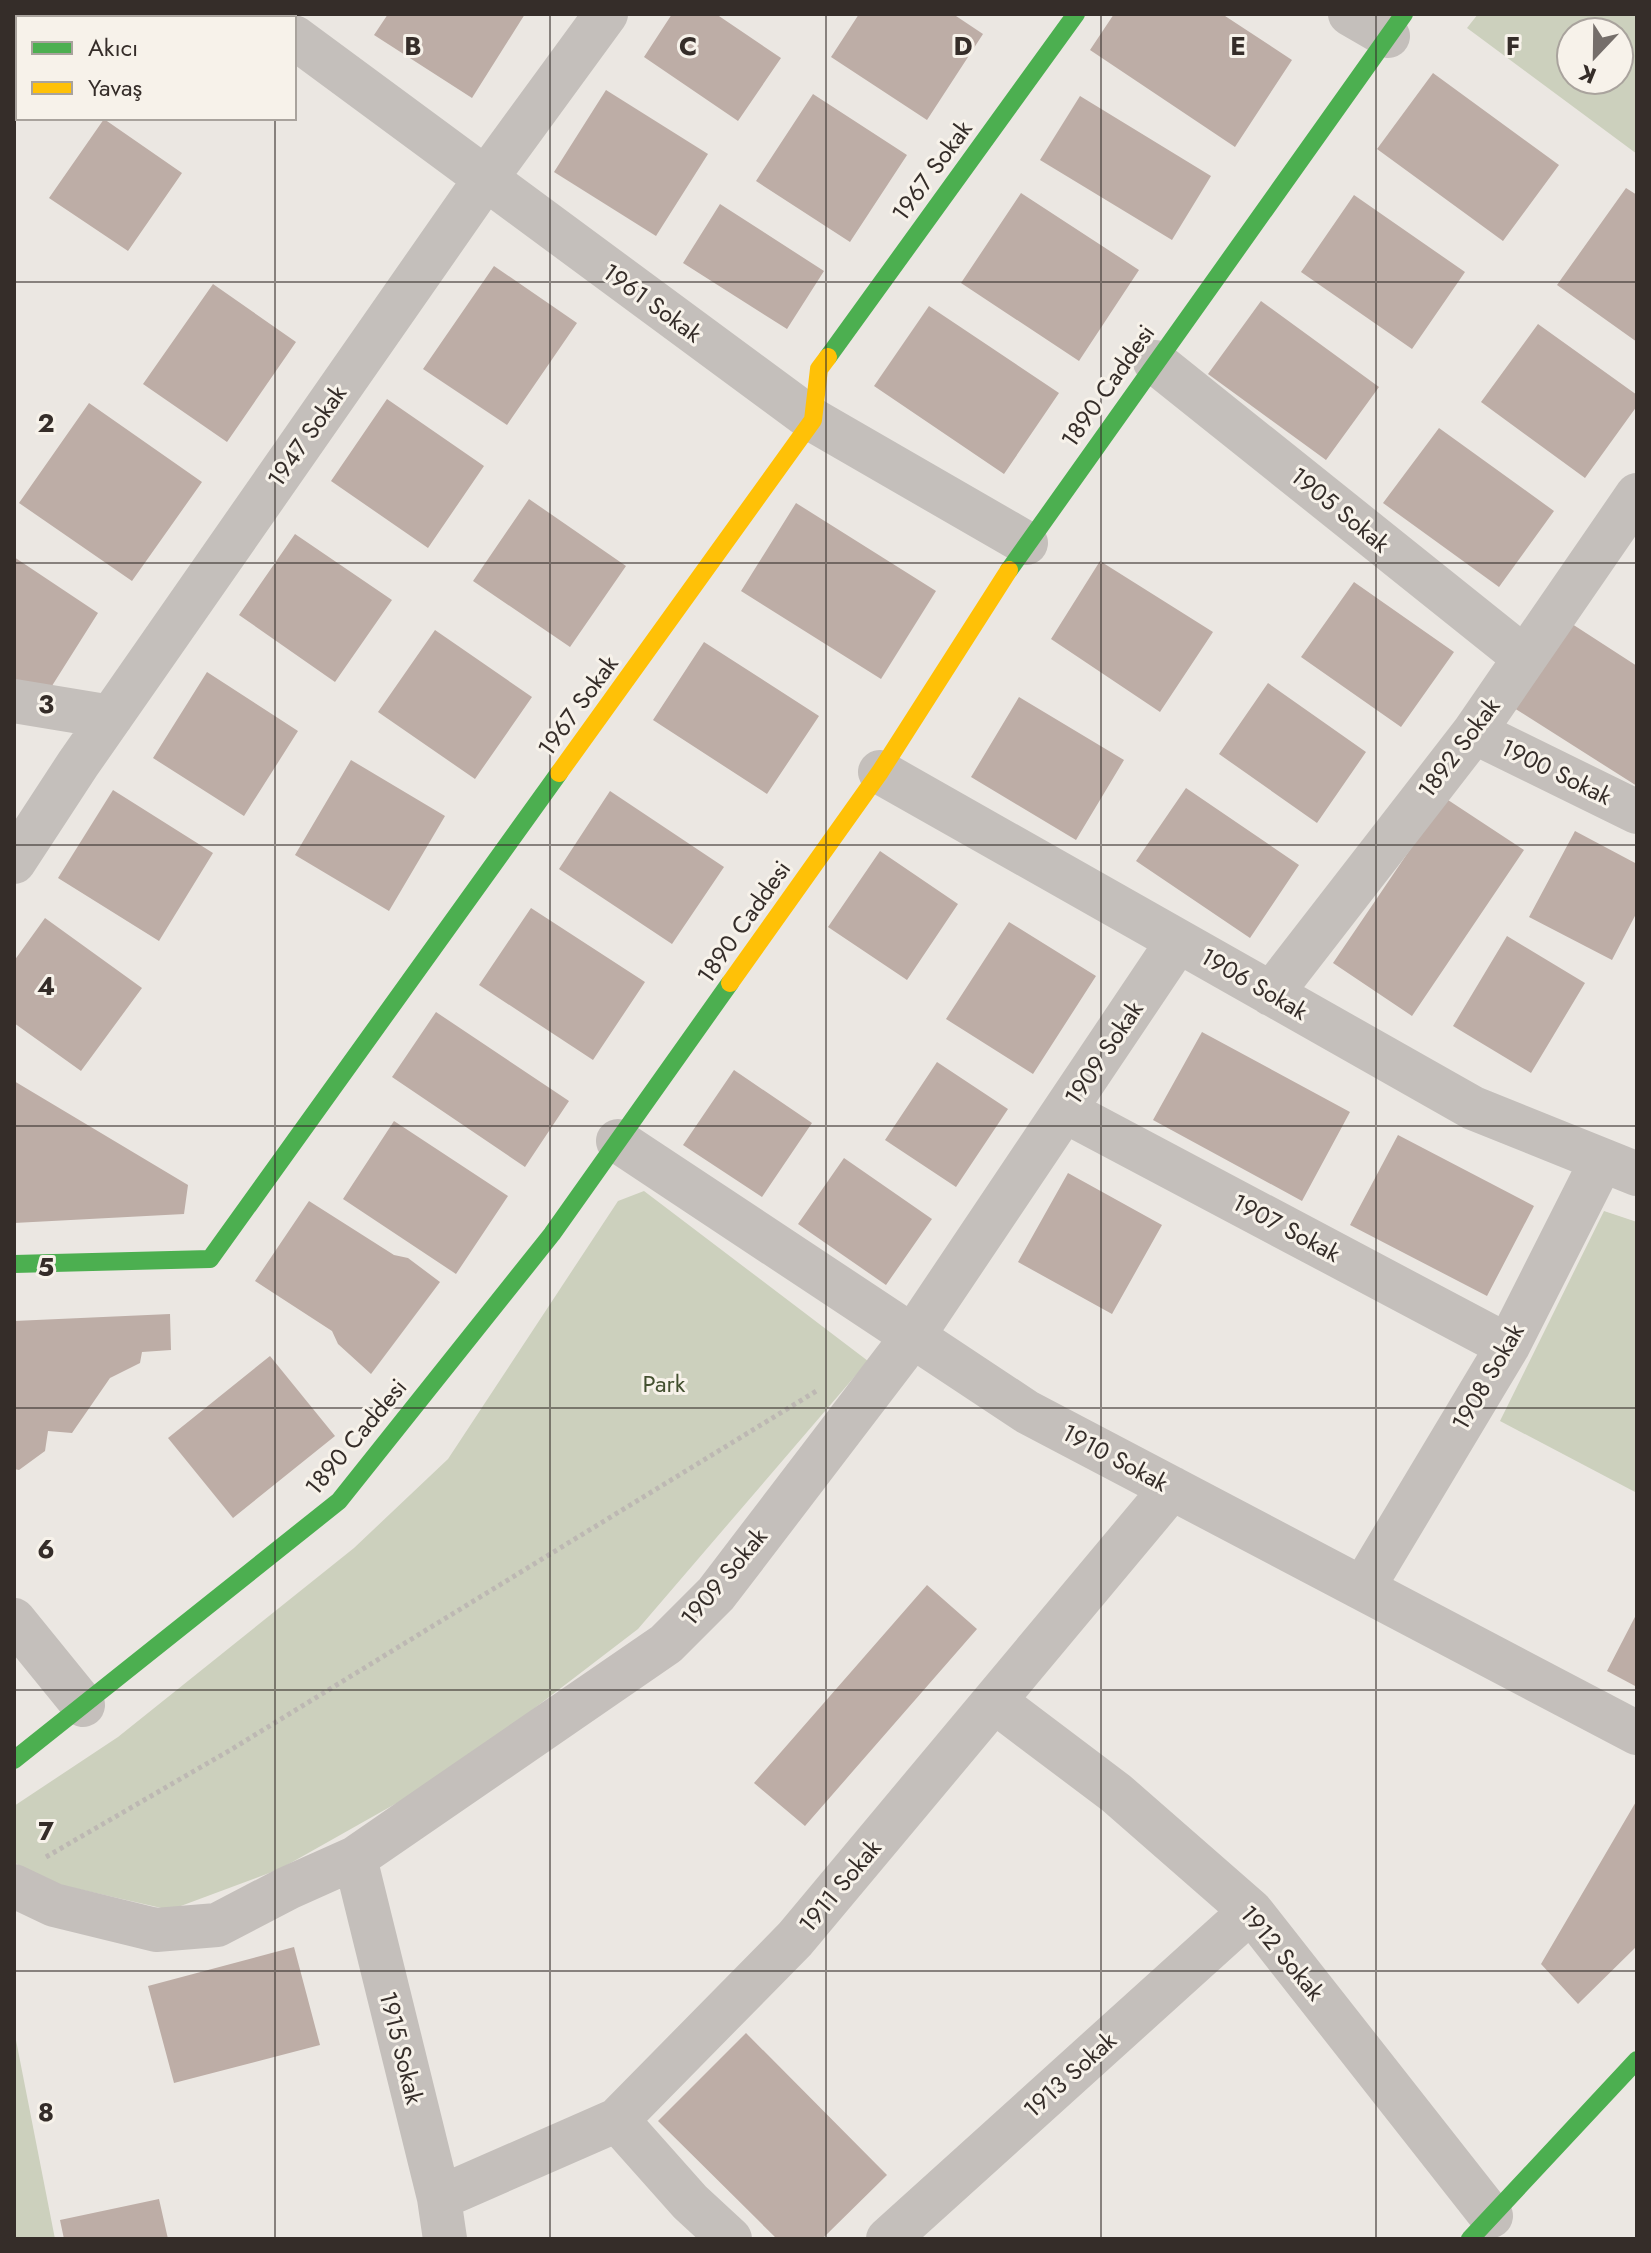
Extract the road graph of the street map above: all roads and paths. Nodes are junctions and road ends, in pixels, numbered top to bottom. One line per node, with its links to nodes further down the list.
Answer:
1 (606, 14): 6 (street, 1947 Sokak)
2 (1076, 14): 8 (street, 1967 Sokak)
3 (1350, 14): 4 (street)
4 (1396, 25): 7 (street, 1890 Caddesi)
5 (296, 39): 6 (street, 1961 Sokak)
6 (484, 181): 8 (street, 1961 Sokak); 13 (street, 1947 Sokak)
7 (1155, 362): 10 (street, 1890 Caddesi); 11 (street, 1905 Sokak)
8 (813, 420): 10 (street, 1961 Sokak); 23 (street, 1967 Sokak)
9 (1637, 495): 11 (street, 1892 Sokak)
10 (1026, 543): 15 (street, 1890 Caddesi)
11 (1525, 658): 14 (street, 1892 Sokak)
12 (14, 701): 13 (street)
13 (111, 717): 17 (street, 1947 Sokak)
14 (1474, 732): 16 (street, 1900 Sokak); 19 (street, 1892 Sokak)
15 (880, 772): 18 (street, 1906 Sokak); 21 (street, 1890 Caddesi)
16 (1637, 812)
17 (14, 862)
18 (1178, 941): 19 (street, 1906 Sokak); 20 (street, 1909 Sokak)
19 (1271, 994): 22 (street, 1906 Sokak)
20 (1065, 1111): 24 (street, 1909 Sokak); 25 (street, 1907 Sokak)
21 (618, 1141): 24 (street, 1910 Sokak); 31 (street, 1890 Caddesi)
22 (1620, 1167): 25 (street, 1908 Sokak)
23 (14, 1264)
24 (913, 1336): 27 (street, 1910 Sokak); 34 (street, 1909 Sokak)
25 (1508, 1346): 28 (street, 1908 Sokak)
26 (826, 1385): 35 (path)
27 (1172, 1488): 28 (street, 1910 Sokak); 30 (street, 1911 Sokak)
28 (1363, 1588): 32 (street, 1910 Sokak)
29 (14, 1620): 31 (street)
30 (994, 1701): 36 (street, 1912 Sokak); 38 (street, 1911 Sokak)
31 (83, 1705): 33 (street, 1890 Caddesi)
32 (1637, 1733)
33 (14, 1760)
34 (355, 1858): 35 (street, 1909 Sokak); 39 (street, 1915 Sokak)
35 (26, 1874)
36 (1251, 1911): 40 (street, 1912 Sokak); 42 (street, 1913 Sokak)
37 (1637, 2060): 40 (street)
38 (617, 2120): 39 (street, 1911 Sokak); 41 (street)
39 (442, 2218)
40 (1480, 2227)
41 (730, 2239)
42 (888, 2239)

